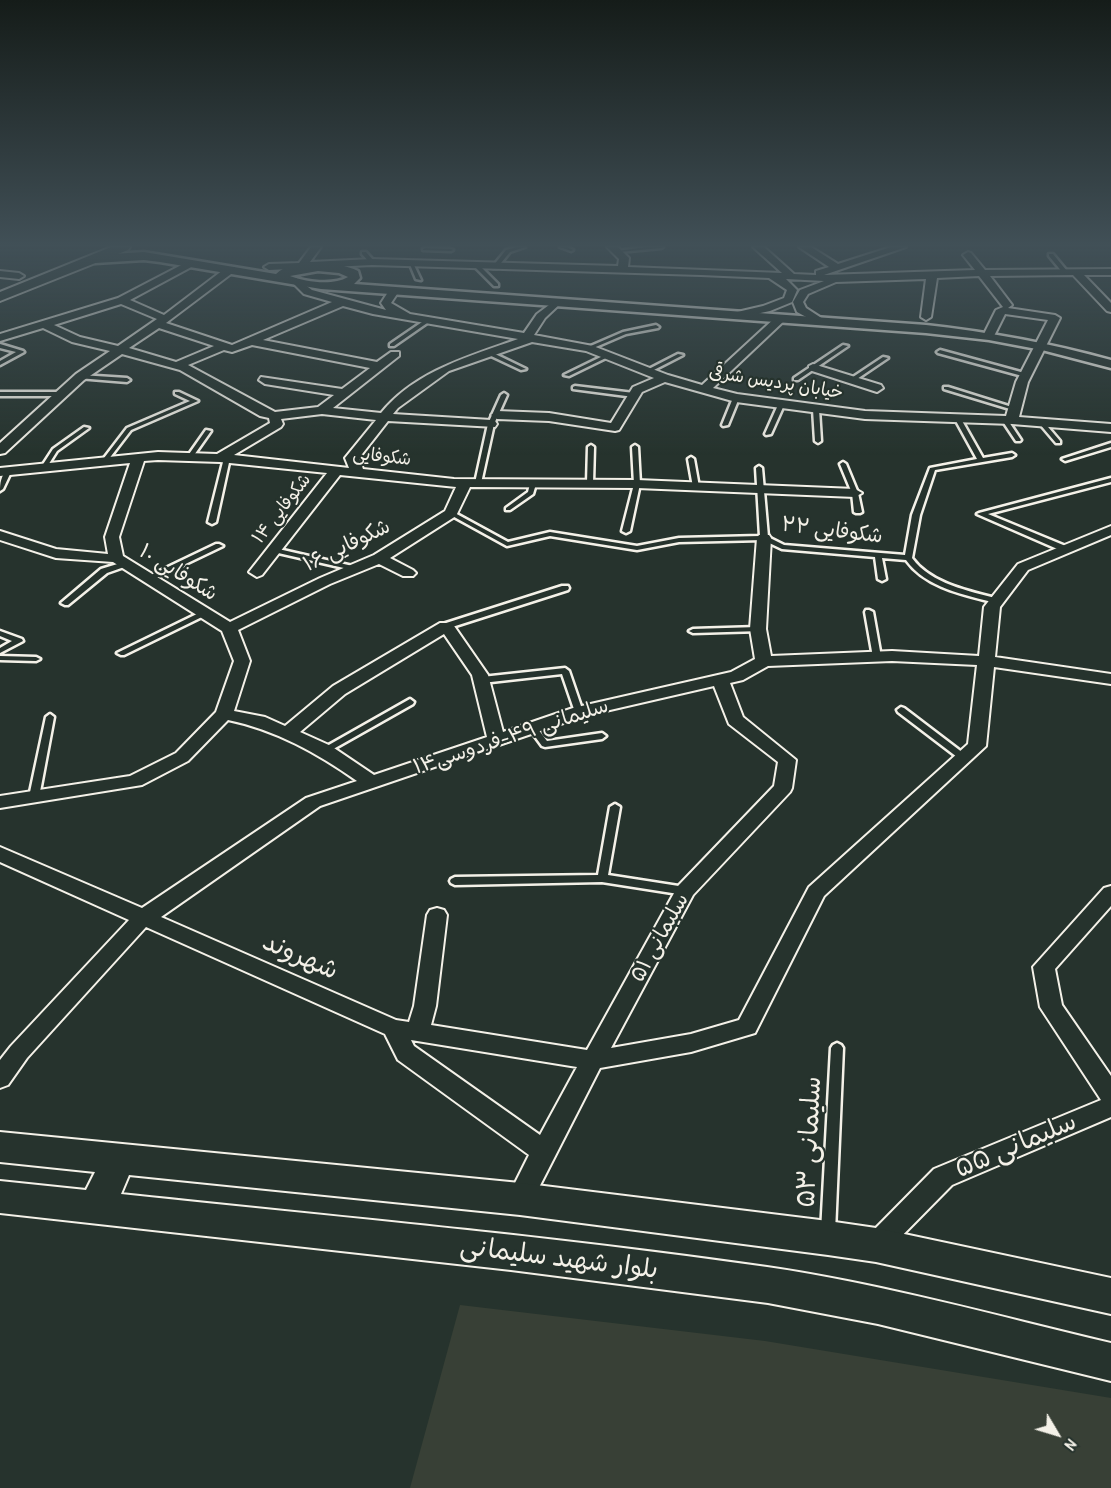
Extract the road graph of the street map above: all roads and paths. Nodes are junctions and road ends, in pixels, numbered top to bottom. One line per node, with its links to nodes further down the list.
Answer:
1 (69, 316): 16 (street)
2 (151, 316): 15 (street)
3 (168, 316): 15 (street)
4 (308, 316): 21 (street)
5 (406, 316): 11 (street, خیابان پردیس شرقی)
6 (541, 316): 20 (street)
7 (758, 316): 12 (street)
8 (812, 316): 14 (street)
9 (999, 316): 18 (street)
10 (1048, 316): 25 (street)
11 (409, 317): 13 (street, خیابان پردیس شرقی)
12 (781, 318): 14 (street); 52 (street)
13 (427, 321): 20 (street, خیابان پردیس شرقی); 28 (lane)
14 (819, 321): 18 (street)
15 (161, 322): 23 (street); 27 (street)
16 (44, 324): 19 (street); 27 (street)
17 (656, 327): 26 (lane)
18 (989, 336): 25 (street)
19 (0, 338)
20 (529, 338): 26 (street, خیابان پردیس شرقی); 30 (street)
21 (251, 341): 23 (street); 37 (street)
22 (0, 346): 34 (lane)
23 (224, 346): 36 (street)
24 (845, 346): 38 (lane)
25 (1043, 346): 35 (street); 42 (street)
26 (589, 348): 32 (street, خیابان پردیس شرقی)
27 (120, 350): 36 (street); 43 (street)
28 (394, 350): 37 (street)
29 (940, 352): 42 (lane)
30 (489, 353): 39 (lane); 66 (street)
31 (680, 354): 40 (lane)
32 (609, 355): 40 (street, خیابان پردیس شرقی); 41 (lane)
33 (885, 358): 48 (lane)
34 (0, 363)
35 (1111, 364)
36 (176, 366): 64 (street)
37 (379, 366): 54 (street)
38 (813, 368): 45 (lane); 48 (street)
39 (523, 369)
40 (646, 372): 44 (street, خیابان پردیس شرقی)
41 (567, 375)
42 (1026, 375): 65 (street)
43 (80, 377): 46 (lane); 56 (street)
44 (664, 378): 52 (street, خیابان پردیس شرقی); 58 (street)
45 (796, 379)
46 (127, 380)
47 (265, 380): 54 (street)
48 (852, 380): 60 (street)
49 (891, 383): 60 (street)
50 (575, 388): 58 (lane)
51 (946, 388): 65 (lane)
52 (704, 390): 59 (street, خیابان پردیس شرقی)
53 (177, 393): 89 (lane)
54 (344, 393): 63 (street)
55 (0, 394): 56 (lane)
56 (60, 394): 81 (street)
57 (504, 394): 68 (lane)
58 (634, 395): 68 (street)
59 (736, 398): 61 (street, خیابان پردیس شرقی); 70 (lane)
60 (871, 402): 62 (street, خیابان پردیس شرقی); 67 (street, خیابان پردیس شرقی)
61 (781, 405): 62 (street, خیابان پردیس شرقی); 74 (lane)
62 (816, 409): 76 (lane)
63 (322, 410): 64 (street); 66 (street)
64 (274, 416): 84 (street)
65 (1010, 416): 67 (street, خیابان پردیس شرقی); 69 (street, خیابان پردیس شرقی); 75 (lane)
66 (382, 417): 68 (street); 95 (street)
67 (958, 419): 88 (lane)
68 (494, 420): 97 (lane)
69 (1041, 422): 72 (street, خیابان پردیس شرقی); 77 (lane)
70 (725, 425)
71 (86, 428): 92 (lane)
72 (1111, 428)
73 (208, 430): 83 (lane)
74 (768, 434)
75 (1018, 440)
76 (818, 441)
77 (1058, 442)
78 (1111, 445): 87 (lane)
79 (591, 447): 98 (lane)
80 (635, 447): 100 (lane)
81 (0, 450)
82 (1012, 455): 88 (lane)
83 (190, 457): 84 (street, شکوفایی); 85 (street, شکوفایی)
84 (224, 458): 93 (street, شکوفایی); 108 (lane)
85 (138, 459): 89 (street, شکوفایی); 119 (street, شکوفایی ۱۰)
86 (691, 459): 101 (lane)
87 (1065, 459)
88 (981, 460): 118 (lane)
89 (103, 463): 92 (street, شکوفایی)
90 (843, 464): 104 (lane)
91 (759, 468): 103 (lane, شکوفایی ۲۲)
92 (43, 469): 94 (street, شکوفایی)
93 (337, 470): 95 (street, شکوفایی); 115 (street, شکوفایی ۱۴)
94 (4, 472): 102 (lane)
95 (358, 473): 97 (street, شکوفایی)
96 (1111, 480): 114 (lane)
97 (472, 483): 99 (street, شکوفایی); 107 (street)
98 (590, 483): 99 (street, شکوفایی); 100 (street, شکوفایی)
99 (533, 484): 105 (lane)
100 (637, 484): 101 (street, شکوفایی); 109 (lane)
101 (696, 487): 103 (street, شکوفایی)
102 (0, 489)
103 (762, 490): 104 (street, شکوفایی); 112 (lane, شکوفایی ۲۲)
104 (855, 493): 106 (lane)
105 (508, 509)
106 (858, 512)
107 (451, 513): 112 (lane); 117 (street, شکوفایی ۱۶)
108 (212, 522)
109 (626, 531)
110 (1110, 532): 114 (street)
111 (0, 535): 119 (street)
112 (764, 538): 116 (lane, شکوفایی ۲۲); 132 (street)
113 (219, 546): 123 (lane)
114 (1065, 549): 126 (street)
115 (274, 550): 120 (lane); 121 (street, شکوفایی ۱۴)
116 (878, 555): 118 (lane, شکوفایی ۲۲); 124 (lane)
117 (379, 558): 120 (street, شکوفایی ۱۶); 122 (street)
118 (908, 558): 126 (lane)
119 (120, 561): 123 (street, شکوفایی ۱۰); 127 (lane)
120 (357, 569): 131 (street, شکوفایی ۱۶)
121 (257, 572)
122 (408, 573)
123 (149, 578): 129 (street, شکوفایی ۱۰)
124 (882, 579)
125 (565, 588): 130 (lane)
126 (996, 601): 141 (street)
127 (65, 603)
128 (869, 612): 137 (lane)
129 (204, 614): 131 (street, شکوفایی ۱۰); 136 (lane)
130 (446, 626): 143 (street); 151 (street)
131 (230, 628): 148 (street, شکوفایی ۱۰)
132 (758, 628): 133 (lane); 140 (street)
133 (693, 631)
134 (0, 633): 135 (lane)
135 (0, 651)
136 (121, 653)
137 (877, 657): 140 (street, سلیمانی ۴۹-فردوسی۱۴); 141 (street, سلیمانی ۴۹-فردوسی۱۴)
138 (0, 658): 139 (lane)
139 (36, 659)
140 (764, 661): 144 (street, سلیمانی ۴۹-فردوسی۱۴)
141 (987, 661): 142 (street, سلیمانی ۴۹-فردوسی۱۴); 155 (street)
142 (1111, 679)
143 (482, 680): 147 (lane); 153 (street)
144 (720, 680): 147 (street, سلیمانی ۴۹-فردوسی۱۴); 163 (street, سلیمانی ۵۱)
145 (410, 702): 154 (lane)
146 (901, 710): 155 (lane)
147 (579, 711): 150 (street, سلیمانی ۴۹-فردوسی۱۴)
148 (224, 714): 151 (street); 157 (street)
149 (50, 717): 157 (lane)
150 (532, 727): 152 (lane); 153 (street, سلیمانی ۴۹-فردوسی۱۴)
151 (288, 733): 154 (street)
152 (603, 736)
153 (496, 739): 156 (street, سلیمانی ۴۹-فردوسی۱۴)
154 (325, 750): 156 (street)
155 (964, 758): 170 (street, شهروند)
156 (371, 782): 166 (street, سلیمانی ۴۹-فردوسی۱۴)
157 (34, 797): 158 (street)
158 (0, 802)
159 (615, 807): 161 (lane)
160 (0, 854): 166 (street, شهروند)
161 (602, 878): 162 (lane); 163 (lane)
162 (454, 881)
163 (685, 891): 170 (street, سلیمانی ۵۱)
164 (1111, 893): 172 (street)
165 (437, 915): 168 (street)
166 (142, 919): 167 (street, شهروند); 171 (street, سلیمانی ۴۹-فردوسی۱۴)
167 (393, 1028): 168 (street, شهروند); 175 (street)
168 (418, 1032): 170 (street, شهروند)
169 (837, 1048): 180 (lane, سلیمانی ۵۳)
170 (593, 1060): 175 (street, سلیمانی ۵۱)
171 (0, 1078)
172 (1111, 1095)
173 (1111, 1106): 181 (street, سلیمانی ۵۵)
174 (0, 1147): 176 (main road)
175 (543, 1151): 178 (street, سلیمانی ۵۱)
176 (119, 1158): 178 (main road); 179 (main road)
177 (0, 1197): 179 (main road, بلوار شهید سلیمانی)
178 (520, 1199): 180 (main road)
179 (97, 1208): 183 (main road, بلوار شهید سلیمانی)
180 (828, 1238): 181 (main road)
181 (876, 1245): 182 (main road)
182 (1111, 1296)
183 (1111, 1362)

